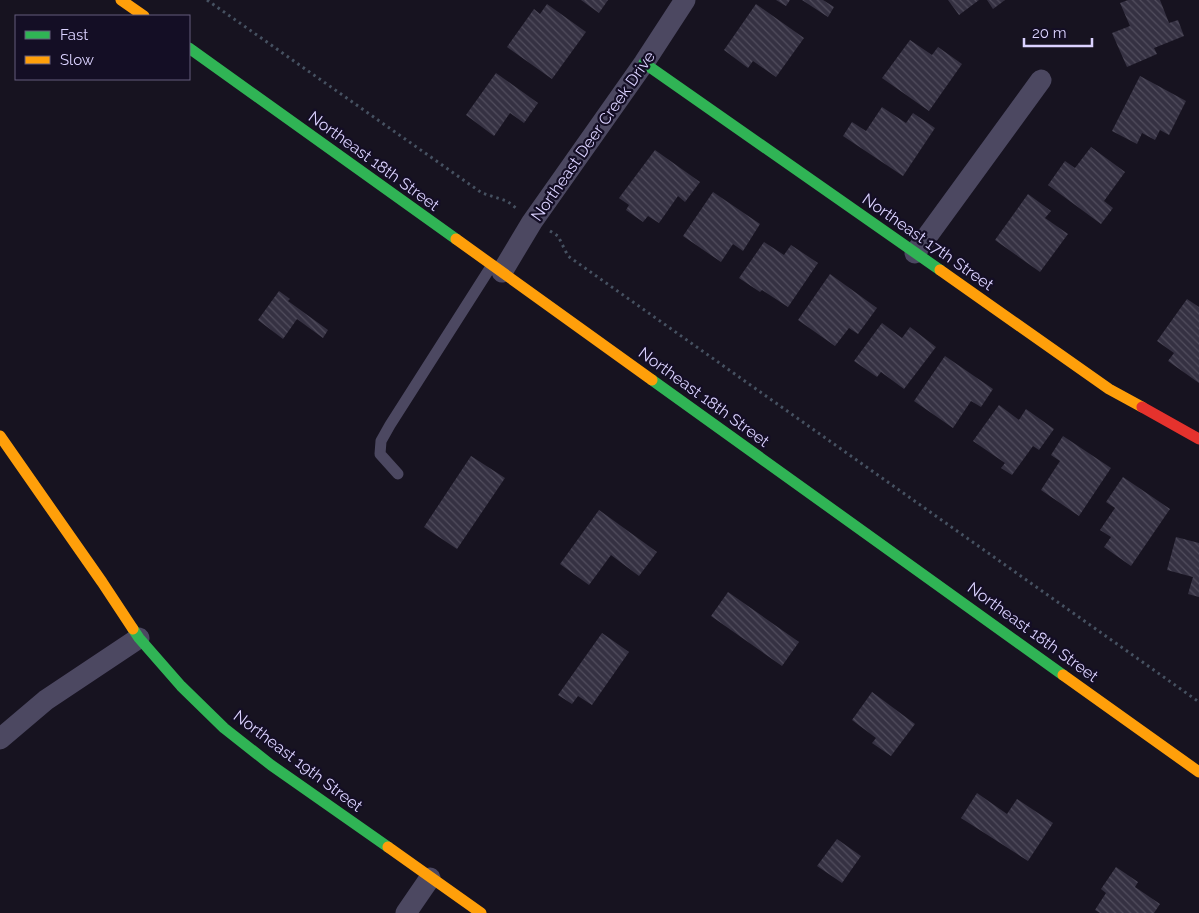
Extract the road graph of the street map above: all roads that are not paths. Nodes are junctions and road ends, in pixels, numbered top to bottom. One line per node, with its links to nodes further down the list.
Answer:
1 (122, 0): 3 (street)
2 (685, 0): 5 (street, Northeast Deer Creek Drive)
3 (143, 15)
4 (190, 49): 8 (street, Northeast 18th Street)
5 (644, 63): 7 (street, Northeast 17th Street); 8 (street, Northeast Deer Creek Drive)
6 (1041, 80): 7 (street)
7 (916, 253): 10 (street, Northeast 17th Street)
8 (497, 268): 11 (lane); 14 (street, Northeast 18th Street)
9 (0, 436): 12 (street, Northeast 19th Street)
10 (1199, 439)
11 (398, 474)
12 (140, 638): 13 (street); 15 (street, Northeast 19th Street)
13 (0, 739)
14 (1199, 772)
15 (430, 878): 16 (street); 17 (street, Northeast 19th Street)
16 (406, 913)
17 (481, 913)

